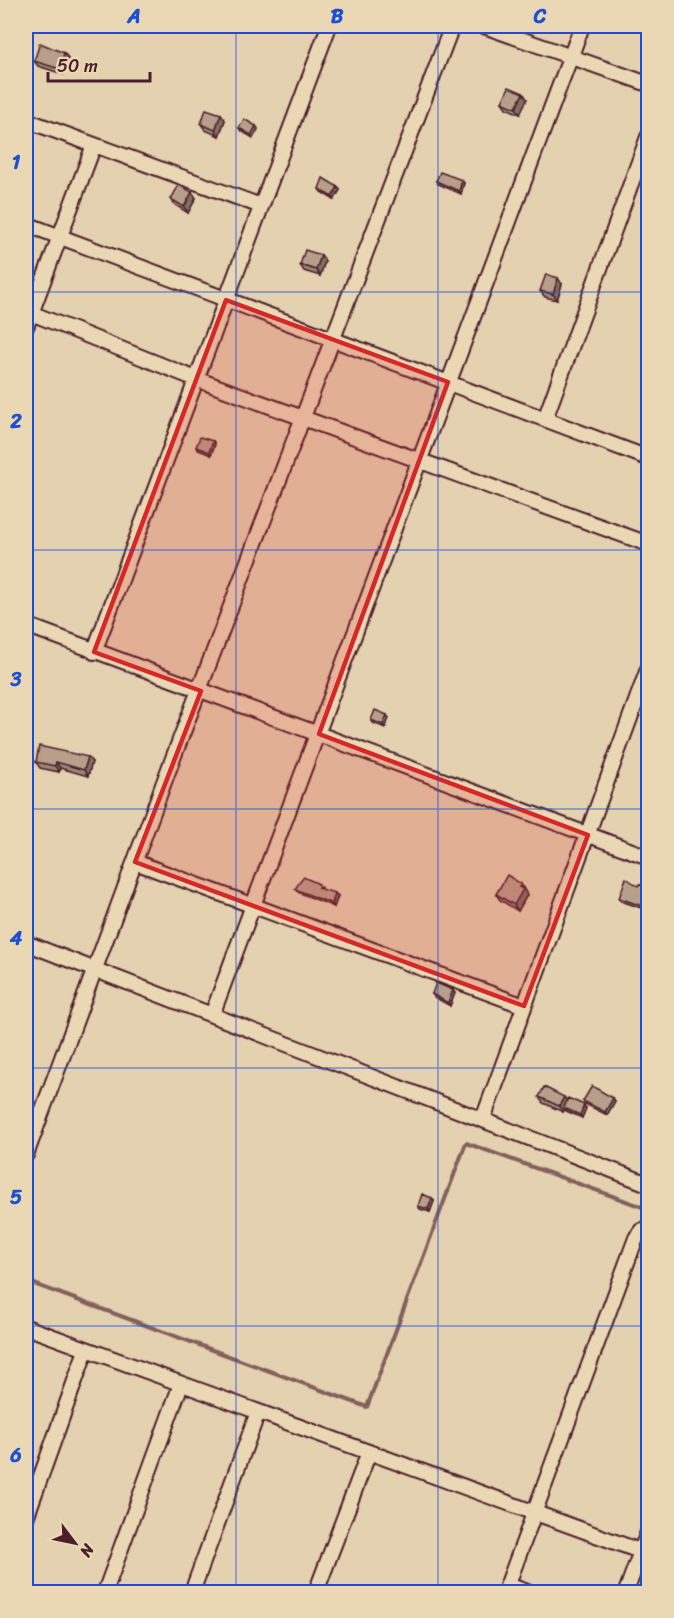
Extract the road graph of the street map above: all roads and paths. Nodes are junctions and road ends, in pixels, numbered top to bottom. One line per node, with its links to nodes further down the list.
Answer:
1 (329, 26): 10 (street)
2 (452, 26): 16 (street)
3 (484, 26): 5 (street)
4 (582, 26): 5 (street)
5 (571, 57): 6 (street); 18 (street)
6 (648, 84)
7 (26, 120): 9 (street)
8 (648, 137): 20 (street)
9 (94, 145): 10 (street); 12 (street)
10 (261, 206): 13 (street)
11 (26, 225): 12 (street)
12 (60, 237): 13 (street); 14 (street)
13 (226, 300): 16 (street); 17 (street)
14 (28, 312): 15 (street); 17 (street)
15 (26, 327)
16 (333, 340): 18 (street); 19 (street)
17 (196, 379): 19 (street); 25 (street)
18 (448, 382): 20 (street); 22 (street)
19 (304, 418): 22 (street); 27 (street)
20 (545, 419): 21 (street)
21 (648, 458)
22 (420, 462): 23 (street); 28 (street)
23 (648, 544)
24 (26, 625): 25 (street)
25 (94, 652): 27 (street)
26 (648, 669): 29 (street)
27 (201, 690): 28 (street); 31 (street)
28 (319, 734): 29 (street); 32 (street)
29 (588, 835): 30 (street); 35 (street)
30 (648, 857)
31 (135, 862): 32 (street); 34 (street)
32 (253, 905): 35 (street); 36 (street)
33 (26, 943): 34 (street)
34 (95, 970): 36 (street); 38 (street)
35 (524, 1006): 37 (street)
36 (212, 1015): 37 (street)
37 (483, 1119): 39 (street)
38 (26, 1155)
39 (648, 1184)
40 (648, 1228): 46 (street)
41 (26, 1327): 42 (street)
42 (86, 1350): 43 (street); 47 (street)
43 (181, 1384): 44 (street); 51 (street)
44 (258, 1412): 45 (street); 52 (street)
45 (369, 1452): 46 (street); 53 (street)
46 (535, 1513): 49 (street); 50 (street)
47 (26, 1518)
48 (648, 1532): 49 (street)
49 (645, 1553): 55 (street)
50 (507, 1589): 54 (street)
51 (105, 1593)
52 (192, 1593)
53 (315, 1593)
54 (527, 1593)
55 (626, 1593)

